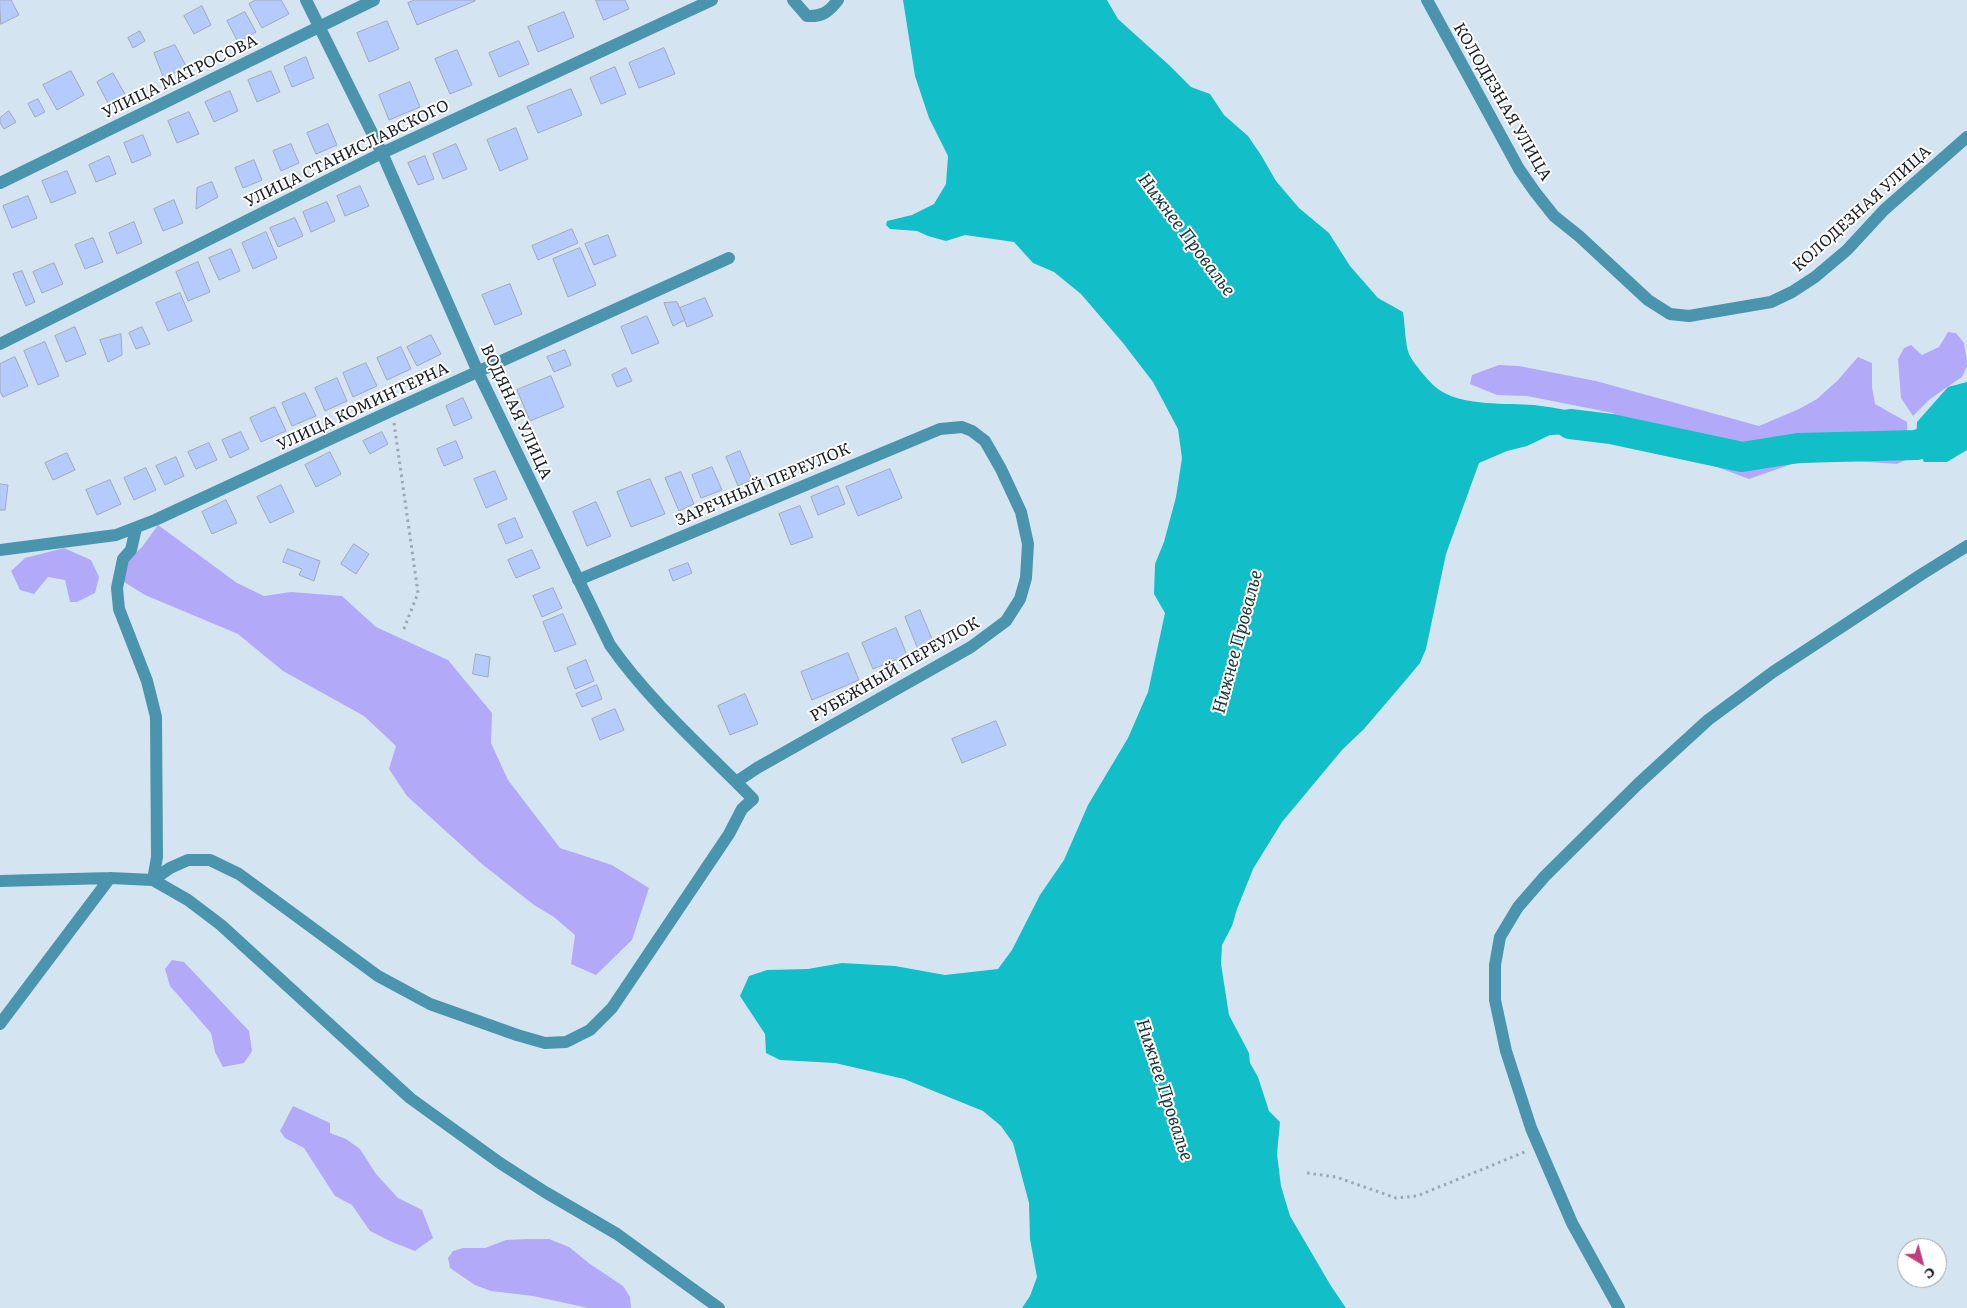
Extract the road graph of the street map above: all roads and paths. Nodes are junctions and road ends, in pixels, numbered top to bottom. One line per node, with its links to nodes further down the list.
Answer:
1 (306, 0): 7 (street, ВОДЯНАЯ УЛИЦА)
2 (374, 0): 7 (street, УЛИЦА МАТРОСОВА)
3 (712, 0): 9 (street, УЛИЦА СТАНИСЛАВСКОГО)
4 (793, 0): 5 (street)
5 (838, 0)
6 (1427, 0): 8 (street, КОЛОДЕЗНАЯ УЛИЦА)
7 (319, 27): 9 (street, ВОДЯНАЯ УЛИЦА); 10 (street, УЛИЦА МАТРОСОВА)
8 (1967, 138)
9 (382, 153): 12 (street, УЛИЦА СТАНИСЛАВСКОГО); 13 (street, ВОДЯНАЯ УЛИЦА)
10 (0, 183)
11 (729, 258): 13 (street, УЛИЦА КОМИНТЕРНА)
12 (0, 344)
13 (478, 372): 14 (street, УЛИЦА КОМИНТЕРНА); 19 (street, ВОДЯНАЯ УЛИЦА)
14 (393, 410): 16 (street, УЛИЦА КОМИНТЕРНА); 20 (path)
15 (962, 427): 19 (street, ЗАРЕЧНЫЙ ПЕРЕУЛОК); 21 (street, РУБЕЖНЫЙ ПЕРЕУЛОК)
16 (136, 528): 18 (street, УЛИЦА КОМИНТЕРНА); 24 (street)
17 (1967, 546): 26 (street)
18 (0, 550)
19 (578, 580): 21 (street, ВОДЯНАЯ УЛИЦА)
20 (403, 631)
21 (736, 782): 24 (street, ВОДЯНАЯ УЛИЦА)
22 (110, 878): 23 (street); 24 (street); 25 (street)
23 (0, 880)
24 (153, 880): 28 (street)
25 (0, 1024)
26 (1539, 1146): 27 (path); 29 (street)
27 (1307, 1173)
28 (719, 1308)
29 (1619, 1308)

